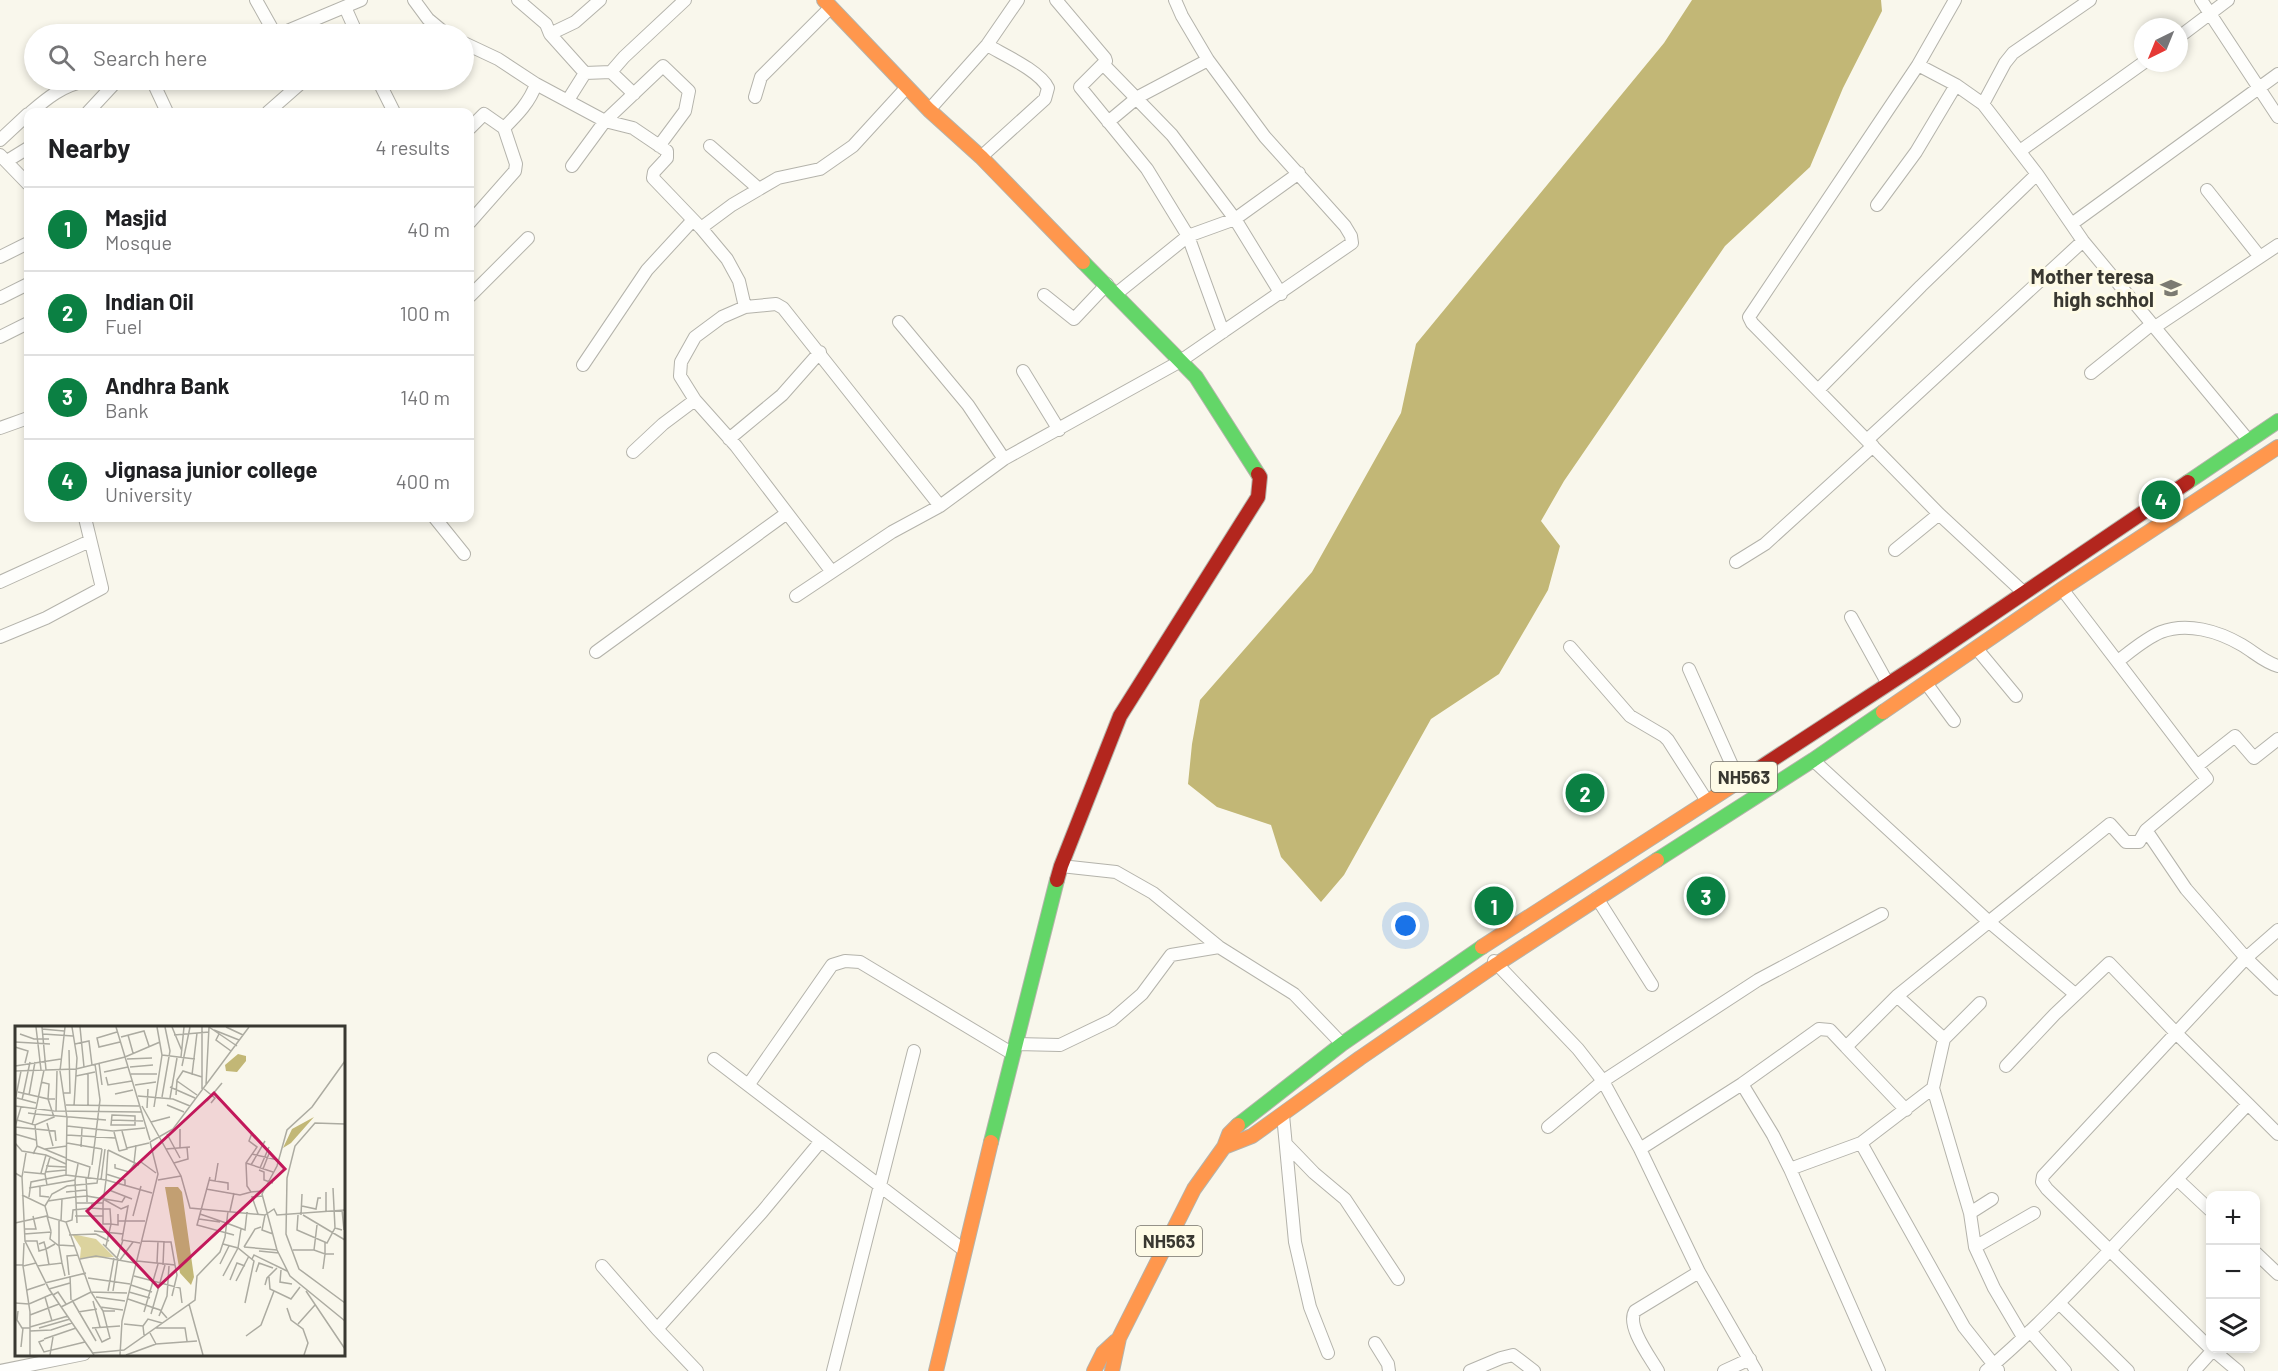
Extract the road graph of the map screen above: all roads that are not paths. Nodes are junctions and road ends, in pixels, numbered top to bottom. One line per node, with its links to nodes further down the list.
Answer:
1 (256, 0): 17 (street)
2 (362, 0): 15 (street)
3 (414, 0): 20 (street)
4 (518, 0): 22 (street)
5 (600, 0): 22 (street)
6 (685, 0): 29 (street)
7 (1056, 0): 26 (street)
8 (1175, 0): 25 (street)
9 (1955, 0): 27 (street)
10 (2090, 0): 45 (street)
11 (2201, 0): 16 (street)
12 (2229, 0): 16 (street)
13 (1014, 2): 23 (street)
14 (827, 4): 34 (main road); 42 (street)
15 (345, 7): 18 (street); 19 (street)
16 (2210, 15): 21 (street); 35 (street)
17 (269, 24)
18 (304, 24)
19 (353, 24)
20 (433, 24)
21 (2188, 31)
22 (550, 34): 30 (street)
23 (987, 45): 51 (street); 63 (street)
24 (474, 48): 32 (street)
25 (1208, 60): 43 (street); 66 (street)
26 (1103, 64): 43 (street); 55 (street)
27 (1918, 64): 33 (street); 100 (street)
28 (2134, 69): 62 (street)
29 (611, 72): 30 (street); 41 (street)
30 (585, 73): 44 (street)
31 (2278, 74): 35 (street)
32 (536, 84): 44 (street); 57 (street)
33 (1956, 85): 45 (street); 71 (street)
34 (907, 87): 51 (main road); 69 (street)
35 (2259, 87): 52 (street); 74 (street)
36 (63, 90): 46 (street)
37 (109, 90): 47 (street)
38 (157, 90): 48 (street)
39 (294, 90): 49 (street)
40 (382, 90): 50 (street)
41 (634, 94): 54 (street); 59 (street)
42 (755, 97)
43 (1138, 97): 55 (street); 73 (street)
44 (568, 100): 54 (street)
45 (1983, 104): 62 (street)
46 (35, 108)
47 (92, 108)
48 (165, 108)
49 (273, 108)
50 (389, 108)
51 (929, 110): 63 (main road)
52 (2278, 117)
53 (24, 118): 58 (street)
54 (605, 121): 59 (street); 65 (street)
55 (1108, 122): 76 (street)
56 (474, 124): 57 (street)
57 (504, 128): 72 (street)
58 (0, 140)
59 (659, 146): 75 (street)
60 (710, 146): 69 (street)
61 (24, 150): 64 (street)
62 (2020, 151): 67 (street)
63 (981, 157): 84 (main road)
64 (3, 158): 68 (street)
65 (572, 166)
66 (1299, 172): 73 (street); 86 (street)
67 (2037, 174): 74 (street); 100 (street)
68 (24, 180)
69 (759, 189): 75 (street)
70 (2207, 190): 82 (street)
71 (1877, 205)
72 (474, 217)
73 (1235, 219): 76 (street); 86 (street)
74 (2073, 223): 78 (street)
75 (697, 224): 89 (street); 97 (street)
76 (1188, 236): 84 (street); 93 (street)
77 (528, 238): 85 (street)
78 (2083, 241): 92 (street); 108 (street)
79 (24, 245): 81 (street)
80 (2278, 245): 82 (street)
81 (0, 257)
82 (2260, 257): 92 (street)
83 (24, 286): 88 (street)
84 (1112, 289): 87 (street); 96 (main road)
85 (474, 292)
86 (1281, 294): 93 (street)
87 (1044, 296)
88 (0, 298)
89 (746, 307): 95 (street); 101 (street)
90 (900, 322): 111 (street)
91 (24, 325): 94 (street)
92 (2153, 325): 99 (street); 107 (street)
93 (1223, 333): 96 (street)
94 (0, 337)
95 (820, 352): 106 (street); 113 (street)
96 (1179, 362): 105 (street); 146 (main road)
97 (582, 365)
98 (1023, 371): 105 (street)
99 (2091, 373)
100 (1818, 390): 108 (street)
101 (694, 400): 106 (street); 110 (street)
102 (24, 419): 104 (street)
103 (2278, 421): 107 (main road, NH563)
104 (0, 428)
105 (1059, 430): 111 (street)
106 (729, 439): 114 (street)
107 (2250, 441): 112 (main road, NH563)
108 (1872, 446): 115 (street); 122 (street)
109 (2278, 447): 116 (main road, NH563)
110 (633, 452)
111 (1004, 459): 113 (street)
112 (2162, 500): 116 (main road); 126 (main road, NH563)
113 (940, 506): 123 (street)
114 (787, 513): 123 (street); 132 (street)
115 (1939, 514): 120 (street); 126 (street)
116 (2172, 517): 125 (main road, NH563)
117 (86, 522): 119 (street)
118 (438, 522): 121 (street)
119 (90, 541): 124 (street); 129 (street)
120 (1895, 550)
121 (464, 554)
122 (1736, 561)
123 (832, 572): 127 (street)
124 (0, 582)
125 (2062, 589): 131 (main road, NH563); 133 (street)
126 (2023, 592): 137 (main road, NH563)
127 (796, 596)
128 (1851, 617): 137 (street)
129 (0, 637)
130 (1570, 647): 144 (street)
131 (1977, 649): 136 (main road, NH563); 138 (street)
132 (596, 652)
133 (2118, 661): 134 (street); 142 (street)
134 (2278, 666)
135 (1689, 669): 143 (street)
136 (1926, 683): 139 (street); 141 (main road, NH563)
137 (1888, 684): 143 (main road, NH563)
138 (2016, 696)
139 (1954, 721)
140 (2278, 739): 142 (street)
141 (1813, 759): 147 (main road, NH563); 149 (street)
142 (2197, 766): 145 (street)
143 (1739, 781): 144 (main road, NH563)
144 (1707, 801): 152 (main road, NH563)
145 (2146, 830): 149 (street); 153 (street)
146 (1061, 866): 151 (street); 164 (main road)
147 (1597, 898): 154 (main road, NH563); 155 (street)
148 (1882, 914): 168 (street)
149 (1988, 921): 157 (street); 158 (street)
150 (2278, 930): 153 (street)
151 (1219, 947): 162 (street); 164 (street)
152 (1482, 947): 154 (street); 162 (main road, NH563)
153 (2246, 958): 156 (street); 160 (street)
154 (1497, 964): 168 (street); 174 (main road, NH563)
155 (1652, 985)
156 (2278, 989)
157 (2075, 994): 160 (street); 167 (street)
158 (1897, 996): 161 (street); 163 (street)
159 (1980, 1003): 161 (street)
160 (2176, 1033): 172 (street); 191 (street)
161 (1944, 1039): 171 (street)
162 (1342, 1044): 180 (main road, NH563)
163 (1846, 1047): 170 (street); 173 (street)
164 (1014, 1049): 169 (street); 190 (main road)
165 (914, 1051): 184 (street)
166 (714, 1059): 169 (street)
167 (2006, 1066)
168 (1603, 1081): 175 (street); 181 (street)
169 (748, 1084): 177 (street)
170 (1742, 1084): 181 (street); 182 (street)
171 (1933, 1088): 173 (street); 187 (street)
172 (2248, 1104): 176 (street); 183 (street)
173 (1906, 1110): 178 (street)
174 (1283, 1114): 179 (street); 180 (main road, NH563)
175 (1548, 1127)
176 (2278, 1134)
177 (821, 1141): 184 (street); 198 (street)
178 (1861, 1143): 182 (street); 209 (street)
179 (1287, 1145): 196 (street); 203 (street)
180 (1224, 1147): 200 (main road, NH563)
181 (1640, 1149): 194 (street)
182 (1790, 1169): 222 (street)
183 (2178, 1180): 186 (street); 191 (street)
184 (880, 1188): 190 (street); 212 (street)
185 (1992, 1199): 187 (street)
186 (2206, 1205)
187 (1970, 1213): 189 (street)
188 (2034, 1213): 189 (street)
189 (1975, 1247): 199 (street)
190 (965, 1251): 213 (main road)
191 (2109, 1251): 197 (street); 202 (street)
192 (2260, 1256): 195 (street)
193 (602, 1266): 198 (street)
194 (1699, 1272): 207 (street); 219 (street)
195 (2278, 1274)
196 (1398, 1279)
197 (2060, 1304): 199 (street); 224 (street)
198 (657, 1329): 211 (street)
199 (2027, 1334): 209 (street); 223 (street)
200 (1119, 1338): 214 (main road, NH563); 215 (main road, NH563)
201 (1375, 1343): 216 (street)
202 (2206, 1343)
203 (1328, 1353)
204 (2209, 1353): 225 (street)
205 (2217, 1353): 226 (street)
206 (74, 1356): 208 (street)
207 (1750, 1359): 220 (street); 221 (street)
208 (44, 1362): 210 (street)
209 (1992, 1369)
210 (0, 1371)
211 (697, 1371)
212 (833, 1371)
213 (936, 1371)
214 (1094, 1371)
215 (1113, 1371)
216 (1389, 1371)
217 (1470, 1371): 218 (street)
218 (1534, 1371)
219 (1658, 1371)
220 (1724, 1371)
221 (1756, 1371)
222 (1879, 1371)
223 (2065, 1371)
224 (2128, 1371)
225 (2194, 1371)
226 (2238, 1371)

